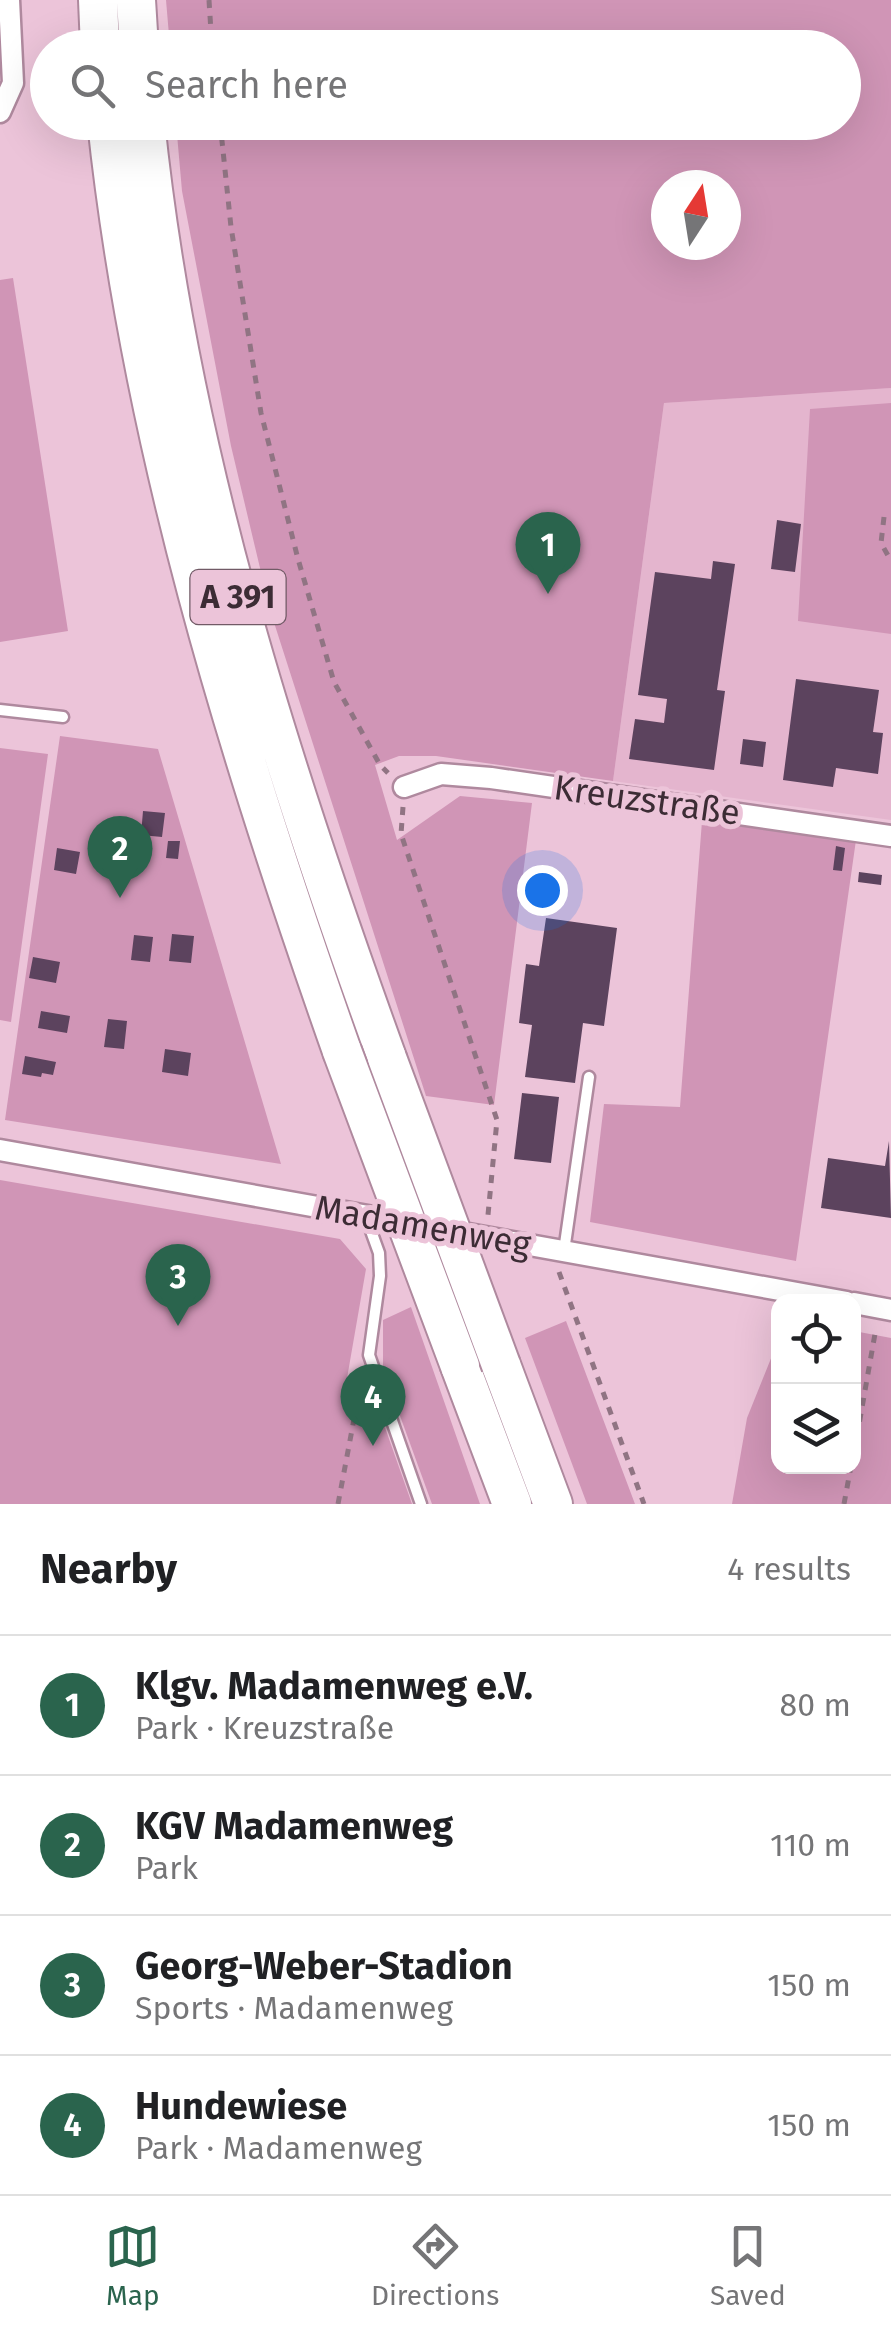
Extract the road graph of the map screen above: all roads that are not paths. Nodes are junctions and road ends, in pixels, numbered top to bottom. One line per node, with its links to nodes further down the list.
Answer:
1 (10, 0): 6 (street)
2 (98, 0): 4 (highway)
3 (136, 0): 5 (highway)
4 (99, 30)
5 (138, 30)
6 (0, 112)
7 (109, 140): 21 (highway, A 391, bridge)
8 (148, 140): 22 (highway, A 391, bridge)
9 (0, 710): 10 (lane)
10 (62, 717)
11 (404, 787): 12 (street, Kreuzstraße)
12 (891, 836)
13 (588, 1077): 16 (lane)
14 (0, 1150): 15 (street, Madamenweg)
15 (365, 1216): 16 (street, Madamenweg); 20 (lane)
16 (560, 1250): 17 (street, Madamenweg)
17 (805, 1294)
18 (861, 1304): 19 (street, Madamenweg)
19 (891, 1310)
20 (421, 1504)
21 (512, 1504)
22 (553, 1504)

